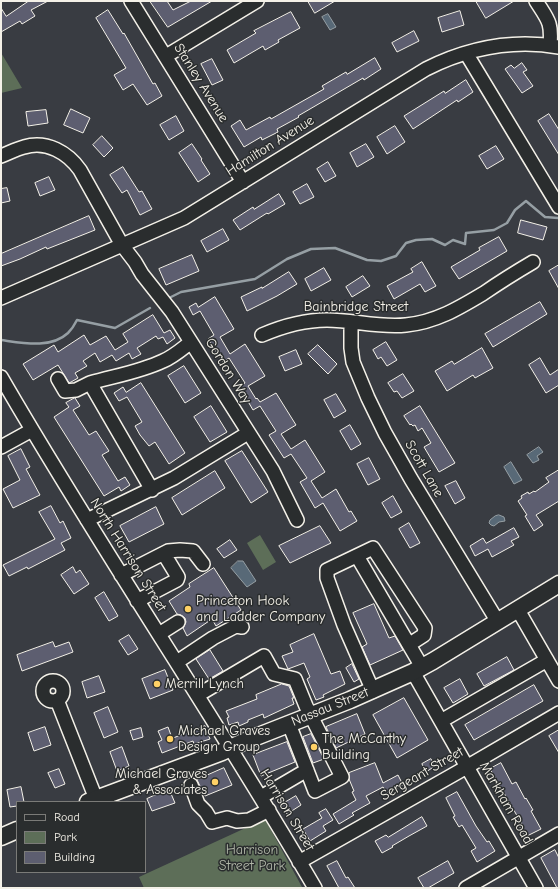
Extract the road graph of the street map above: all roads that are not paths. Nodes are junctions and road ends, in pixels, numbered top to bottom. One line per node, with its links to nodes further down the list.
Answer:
1 (131, 1): 6 (street, Stanley Avenue)
2 (257, 1): 6 (street)
3 (536, 1): 4 (street)
4 (554, 46): 5 (street, Hamilton Avenue)
5 (466, 53): 8 (street, Hamilton Avenue); 9 (street)
6 (166, 56): 8 (street, Stanley Avenue)
7 (1, 156): 10 (street, Gordon Way)
8 (243, 182): 10 (street, Hamilton Avenue)
9 (559, 207)
10 (122, 245): 12 (street, Hamilton Avenue); 15 (street, Gordon Way)
11 (533, 262): 13 (street, Bainbridge Street)
12 (1, 298)
13 (351, 322): 14 (street, Bainbridge Street); 33 (street, Scott Lane)
14 (262, 335)
15 (191, 342): 18 (street); 20 (street, Gordon Way)
16 (1, 377): 19 (street, North Harrison Street)
17 (58, 379): 18 (street)
18 (90, 383): 22 (street)
19 (32, 430): 21 (street); 23 (street, North Harrison Street)
20 (248, 433): 22 (street); 24 (street, Gordon Way)
21 (1, 447)
22 (152, 490): 23 (street)
23 (87, 520): 28 (street, North Harrison Street)
24 (297, 520)
25 (164, 554): 27 (street); 28 (street); 30 (street)
26 (357, 556): 36 (street, Markham Road); 36 (street); 41 (street)
27 (203, 564)
28 (121, 575): 30 (street, North Harrison Street)
29 (559, 584): 31 (main road, Nassau Street)
30 (137, 600): 35 (street, North Harrison Street)
31 (518, 610): 33 (main road, Nassau Street); 37 (street)
32 (178, 622): 35 (street)
33 (498, 622): 39 (main road, Nassau Street)
34 (242, 627): 38 (street)
35 (159, 634): 38 (street, North Harrison Street)
36 (410, 644): 39 (street, Markham Road)
37 (547, 660): 40 (street); 46 (street)
38 (177, 662): 42 (street, North Harrison Street)
39 (418, 669): 41 (main road, Nassau Street); 46 (street, Markham Road)
40 (559, 680)
41 (373, 690): 45 (main road, Nassau Street)
42 (198, 695): 45 (street); 48 (street, North Harrison Street)
43 (57, 700): 53 (street)
44 (559, 713): 49 (street, Sergeant Street)
45 (311, 715): 47 (main road, Nassau Street); 50 (street)
46 (441, 721): 49 (street, Markham Road)
47 (289, 724): 48 (main road, Nassau Street); 50 (street)
48 (230, 748): 52 (street, Harrison Street); 53 (main road, Nassau Street)
49 (467, 767): 58 (street, Markham Road); 59 (street, Sergeant Street)
50 (307, 770): 52 (street)
51 (191, 785): 54 (street)
52 (261, 797): 54 (street, Harrison Street)
53 (92, 800)
54 (268, 810): 59 (street, Harrison Street)
55 (16, 830): 57 (main road)
56 (559, 834): 58 (street)
57 (1, 837)
58 (519, 858): 61 (street); 62 (street, Markham Road)
59 (299, 862): 60 (street, Harrison Street)
60 (315, 888)
61 (466, 888)
62 (536, 888)

